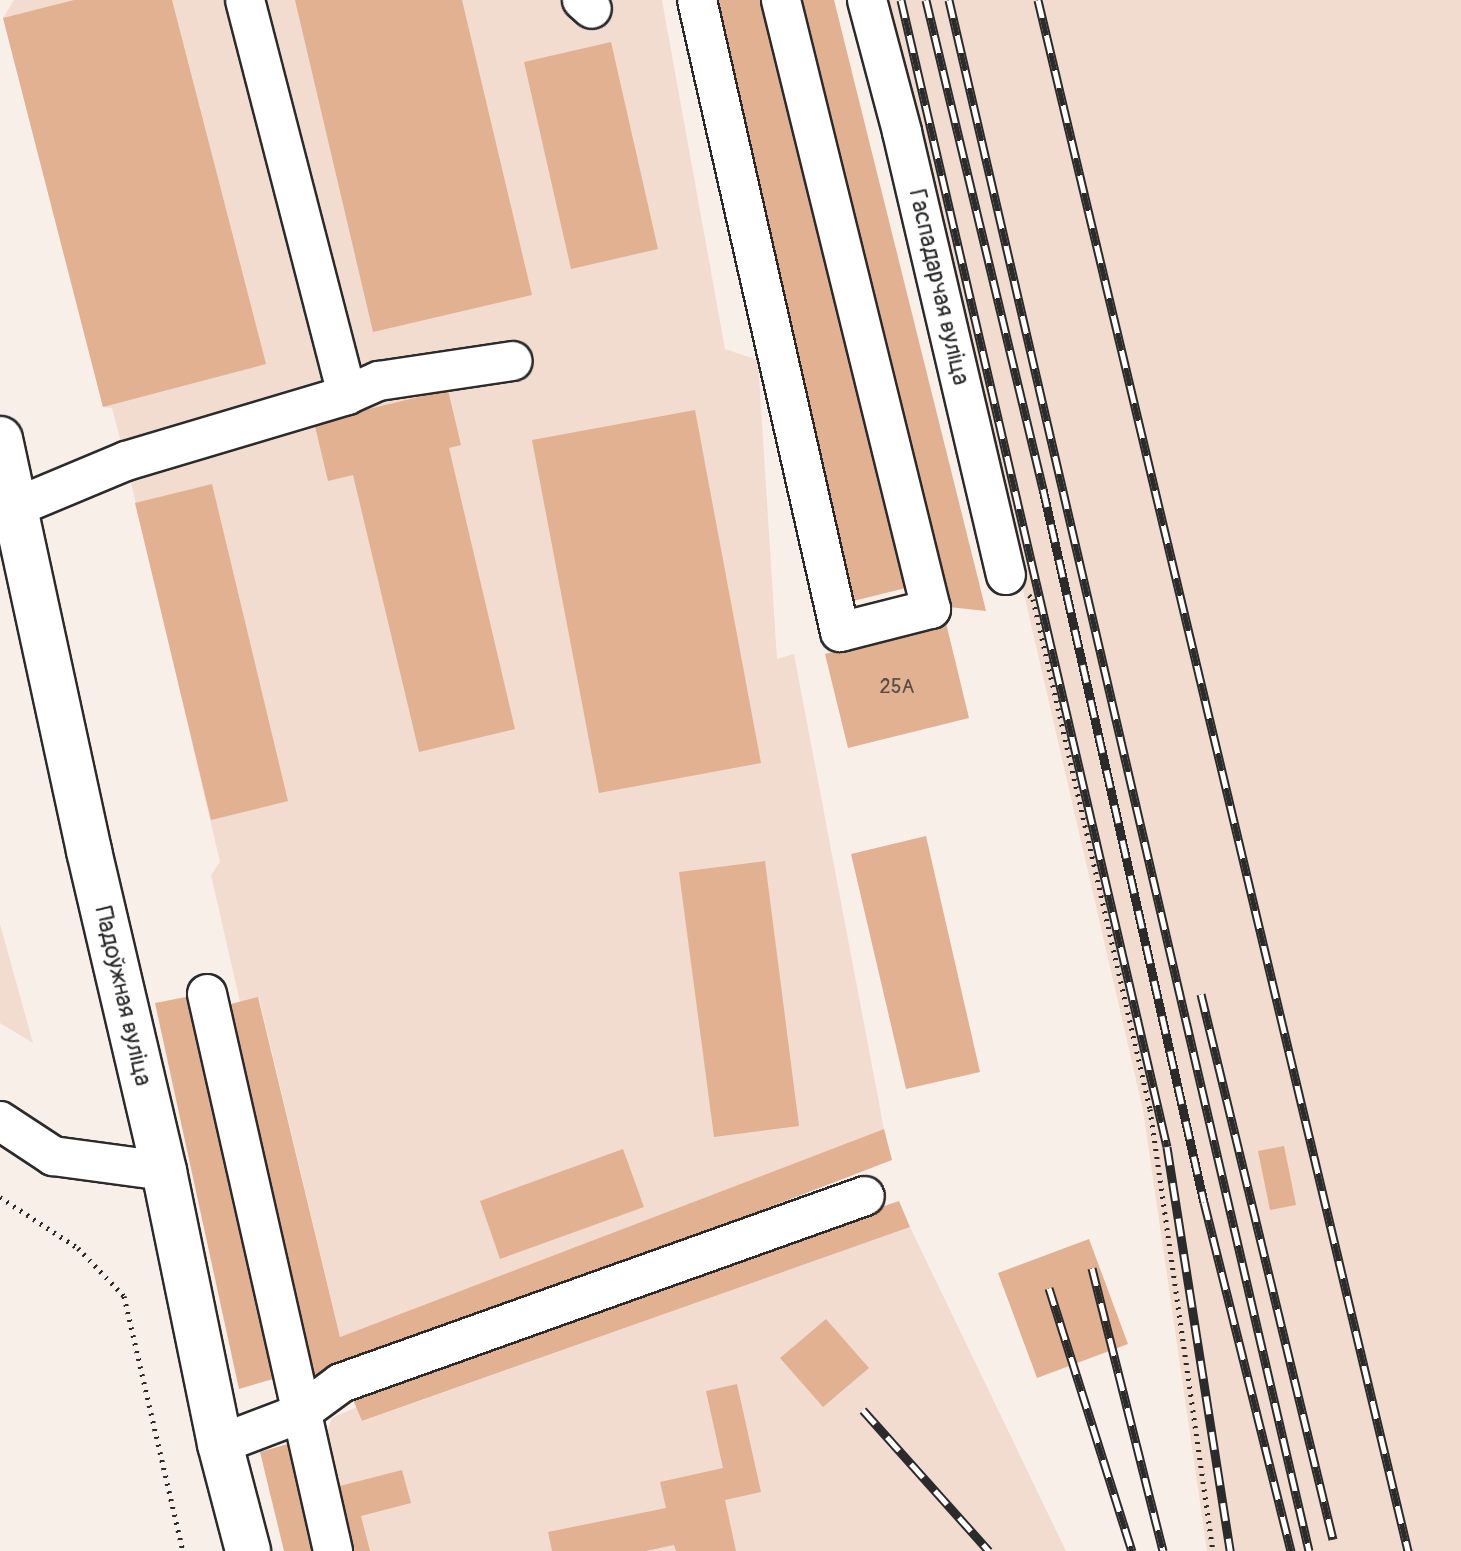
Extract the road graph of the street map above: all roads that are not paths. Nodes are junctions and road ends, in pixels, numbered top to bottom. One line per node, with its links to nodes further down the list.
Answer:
1 (245, 0): 6 (street)
2 (697, 0): 3 (street)
3 (781, 0)
4 (867, 0): 9 (street, Гаспадарчая вуліца)
5 (513, 361): 6 (street)
6 (347, 395): 8 (street)
7 (0, 439): 8 (main road, Падоўжная вуліца)
8 (16, 507): 12 (main road, Падоўжная вуліца)
9 (1006, 575)
10 (207, 994): 14 (street)
11 (0, 1121): 12 (street)
12 (164, 1171): 15 (main road, Падоўжная вуліца)
13 (865, 1196): 14 (street)
14 (299, 1414): 15 (street); 17 (street)
15 (220, 1444): 16 (main road, Падоўжная вуліца)
16 (248, 1551)
17 (333, 1551)

